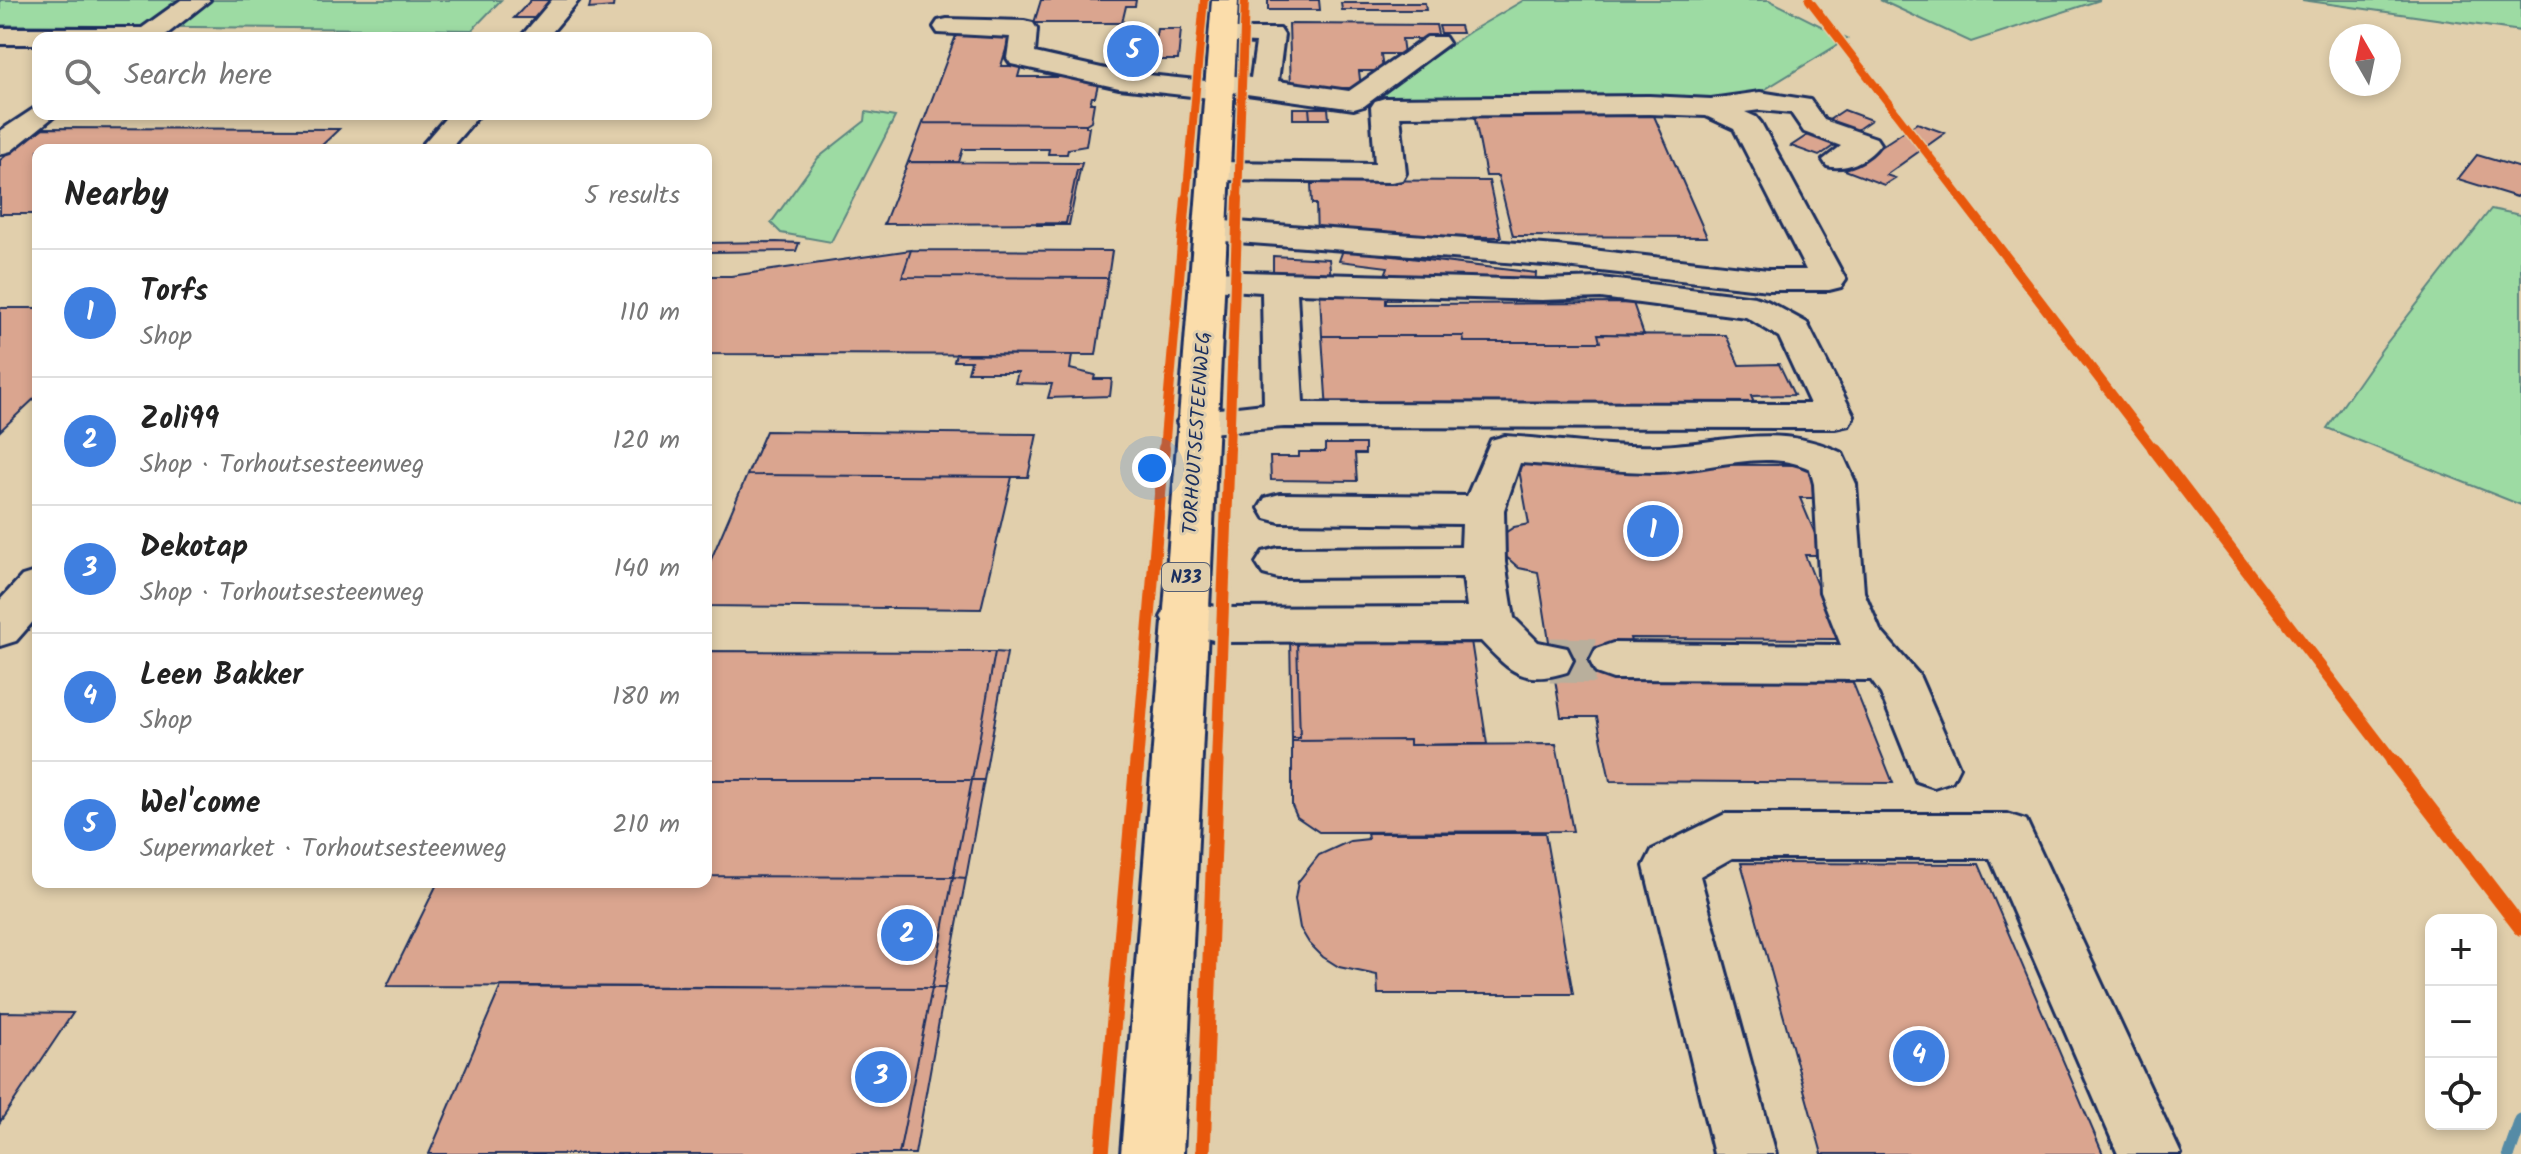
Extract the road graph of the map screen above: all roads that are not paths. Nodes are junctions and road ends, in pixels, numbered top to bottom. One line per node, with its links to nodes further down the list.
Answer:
1 (197, 0): 4 (street)
2 (1224, 17): 8 (main road, TORHOUTSESTEENWEG / N33); 9 (street)
3 (947, 27): 8 (street)
4 (154, 32)
5 (0, 36): 6 (street)
6 (32, 36)
7 (1436, 43): 9 (street)
8 (1219, 87): 9 (street); 16 (main road, TORHOUTSESTEENWEG / N33)
9 (1263, 88)
10 (1711, 108): 15 (street); 16 (street); 17 (street)
11 (34, 120): 14 (street)
12 (460, 120): 13 (street)
13 (438, 144)
14 (0, 145)
15 (1838, 160)
16 (1213, 171): 17 (main road, TORHOUTSESTEENWEG / N33)
17 (1210, 230): 18 (main road, TORHOUTSESTEENWEG / N33)
18 (1206, 281): 19 (street); 21 (main road, TORHOUTSESTEENWEG / N33)
19 (1279, 282): 20 (street); 20 (street)
20 (1284, 415): 21 (street)
21 (1197, 422): 27 (main road, TORHOUTSESTEENWEG / N33)
22 (1280, 508): 23 (street)
23 (1483, 510): 24 (street); 32 (street)
24 (1483, 562): 25 (street); 28 (street)
25 (1278, 563)
26 (32, 594): 29 (street)
27 (1184, 617): 28 (street); 34 (main road, TORHOUTSESTEENWEG / N33)
28 (1492, 624): 30 (street)
29 (0, 629)
30 (1550, 660)
31 (1613, 661): 32 (street)
32 (1884, 663): 33 (street)
33 (1934, 767)
34 (1152, 1154)
35 (1745, 1154): 36 (street)
36 (2150, 1154)

